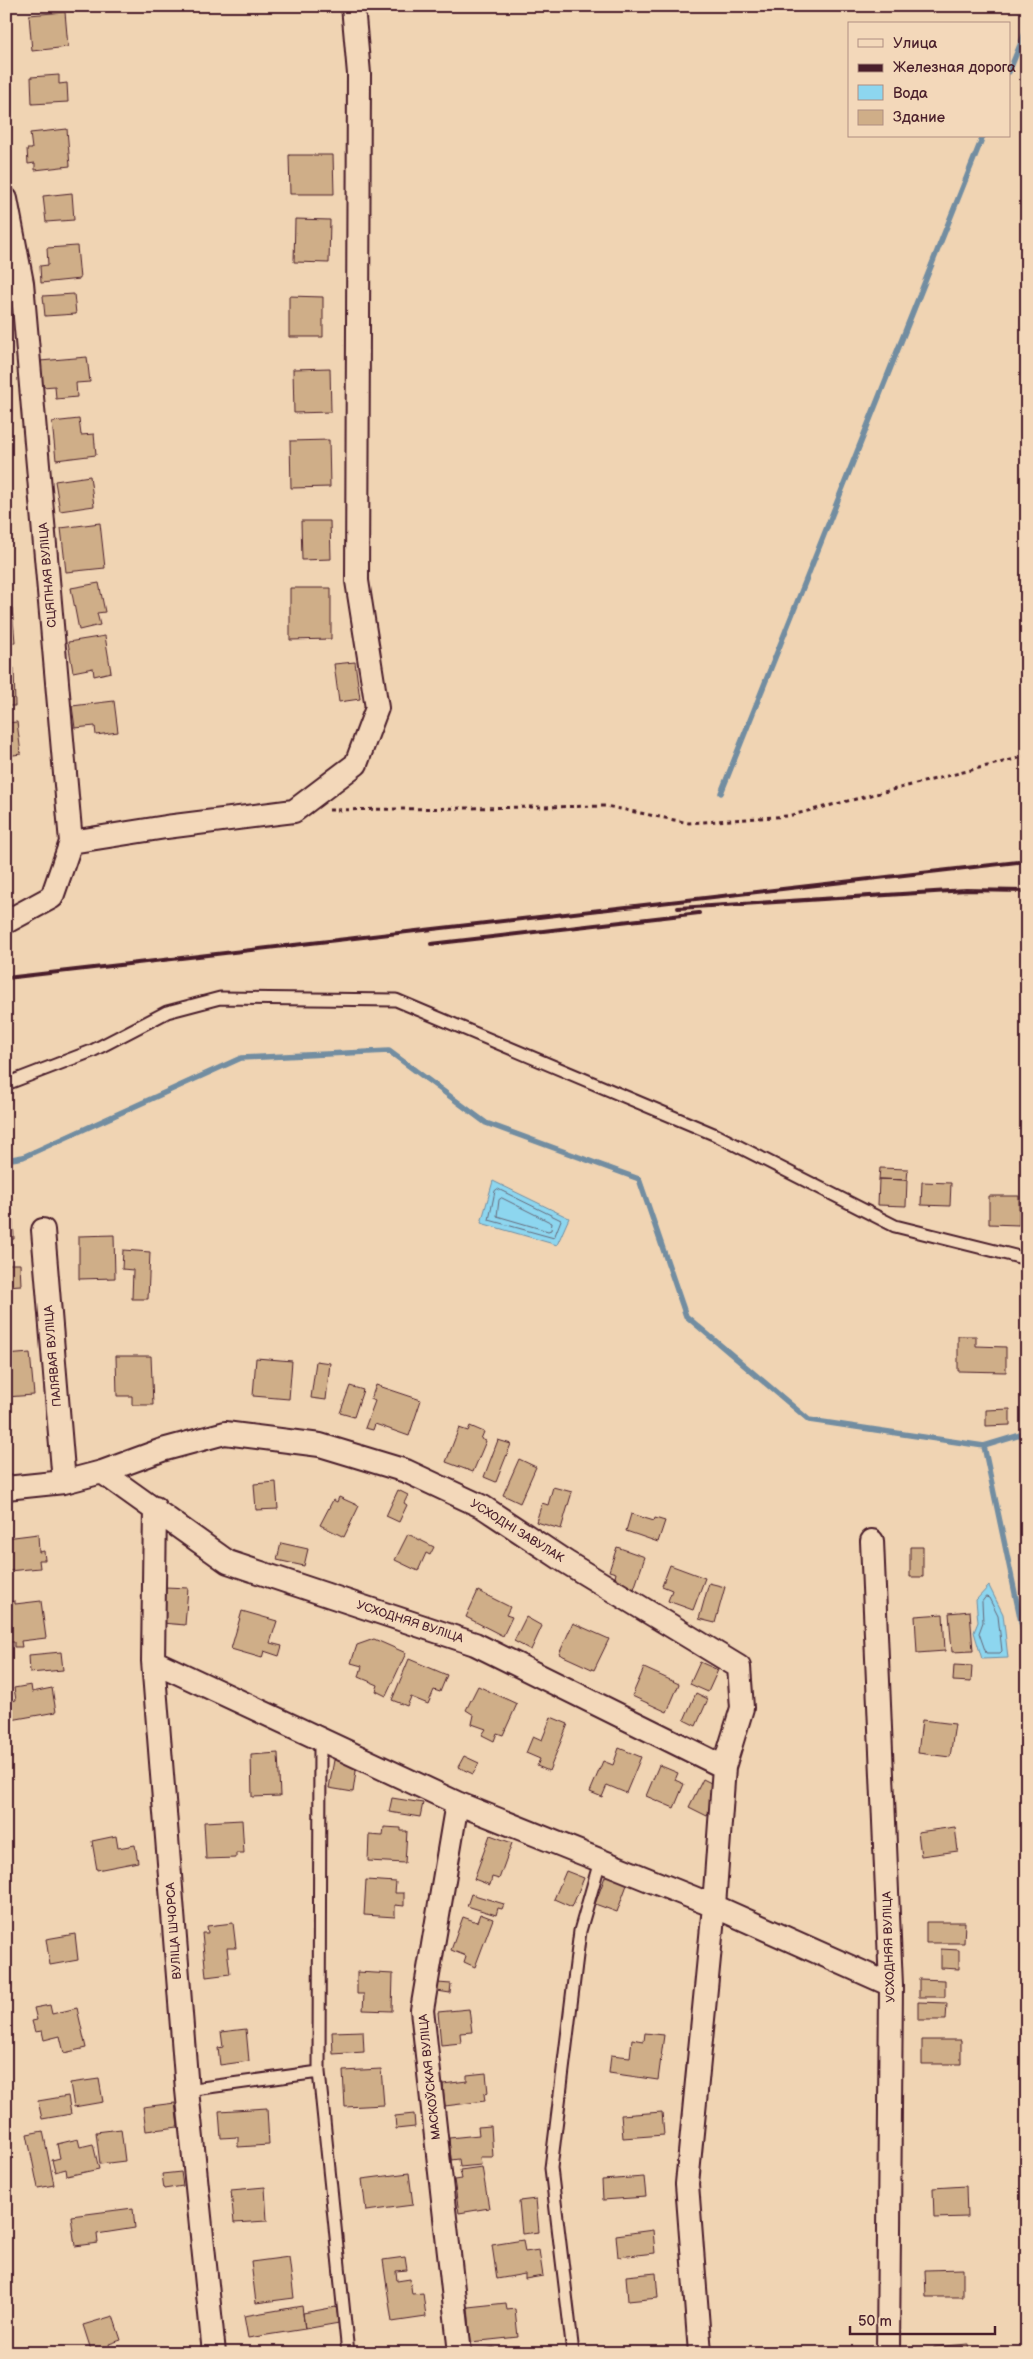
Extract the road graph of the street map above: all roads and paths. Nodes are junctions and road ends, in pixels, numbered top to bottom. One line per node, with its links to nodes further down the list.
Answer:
1 (353, 6): 4 (street)
2 (6, 199): 5 (street, СЦЯПНАЯ ВУЛІЦА)
3 (1027, 756): 4 (path)
4 (294, 811): 5 (street)
5 (71, 842): 6 (street, СЦЯПНАЯ ВУЛІЦА)
6 (6, 922)
7 (6, 1084): 9 (lane)
8 (43, 1230): 11 (street, ПАЛЯВАЯ ВУЛІЦА)
9 (1027, 1259)
10 (102, 1472): 11 (street, УСХОДНІ ЗАВУЛАК); 13 (street, УСХОДНЯЯ ВУЛІЦА); 17 (street, УСХОДНІ ЗАВУЛАК)
11 (64, 1482): 12 (street, УСХОДНІ ЗАВУЛАК)
12 (6, 1488)
13 (155, 1508): 15 (street, ВУЛІЦА ШЧОРСА); 17 (street, УСХОДНЯЯ ВУЛІЦА)
14 (872, 1541): 21 (street, УСХОДНЯЯ ВУЛІЦА)
15 (153, 1661): 16 (street); 23 (street, ВУЛІЦА ШЧОРСА)
16 (320, 1739): 18 (street); 22 (lane)
17 (724, 1768): 20 (street)
18 (457, 1803): 19 (street); 26 (street, МАСКОЎСКАЯ ВУЛІЦА)
19 (600, 1860): 20 (street); 27 (lane)
20 (714, 1906): 21 (street); 28 (street)
21 (891, 1985): 29 (street, УСХОДНЯЯ ВУЛІЦА)
22 (318, 2072): 23 (lane); 25 (lane)
23 (187, 2090): 24 (street, ВУЛІЦА ШЧОРСА)
24 (214, 2353)
25 (348, 2353)
26 (460, 2353)
27 (573, 2353)
28 (700, 2353)
29 (888, 2353)

